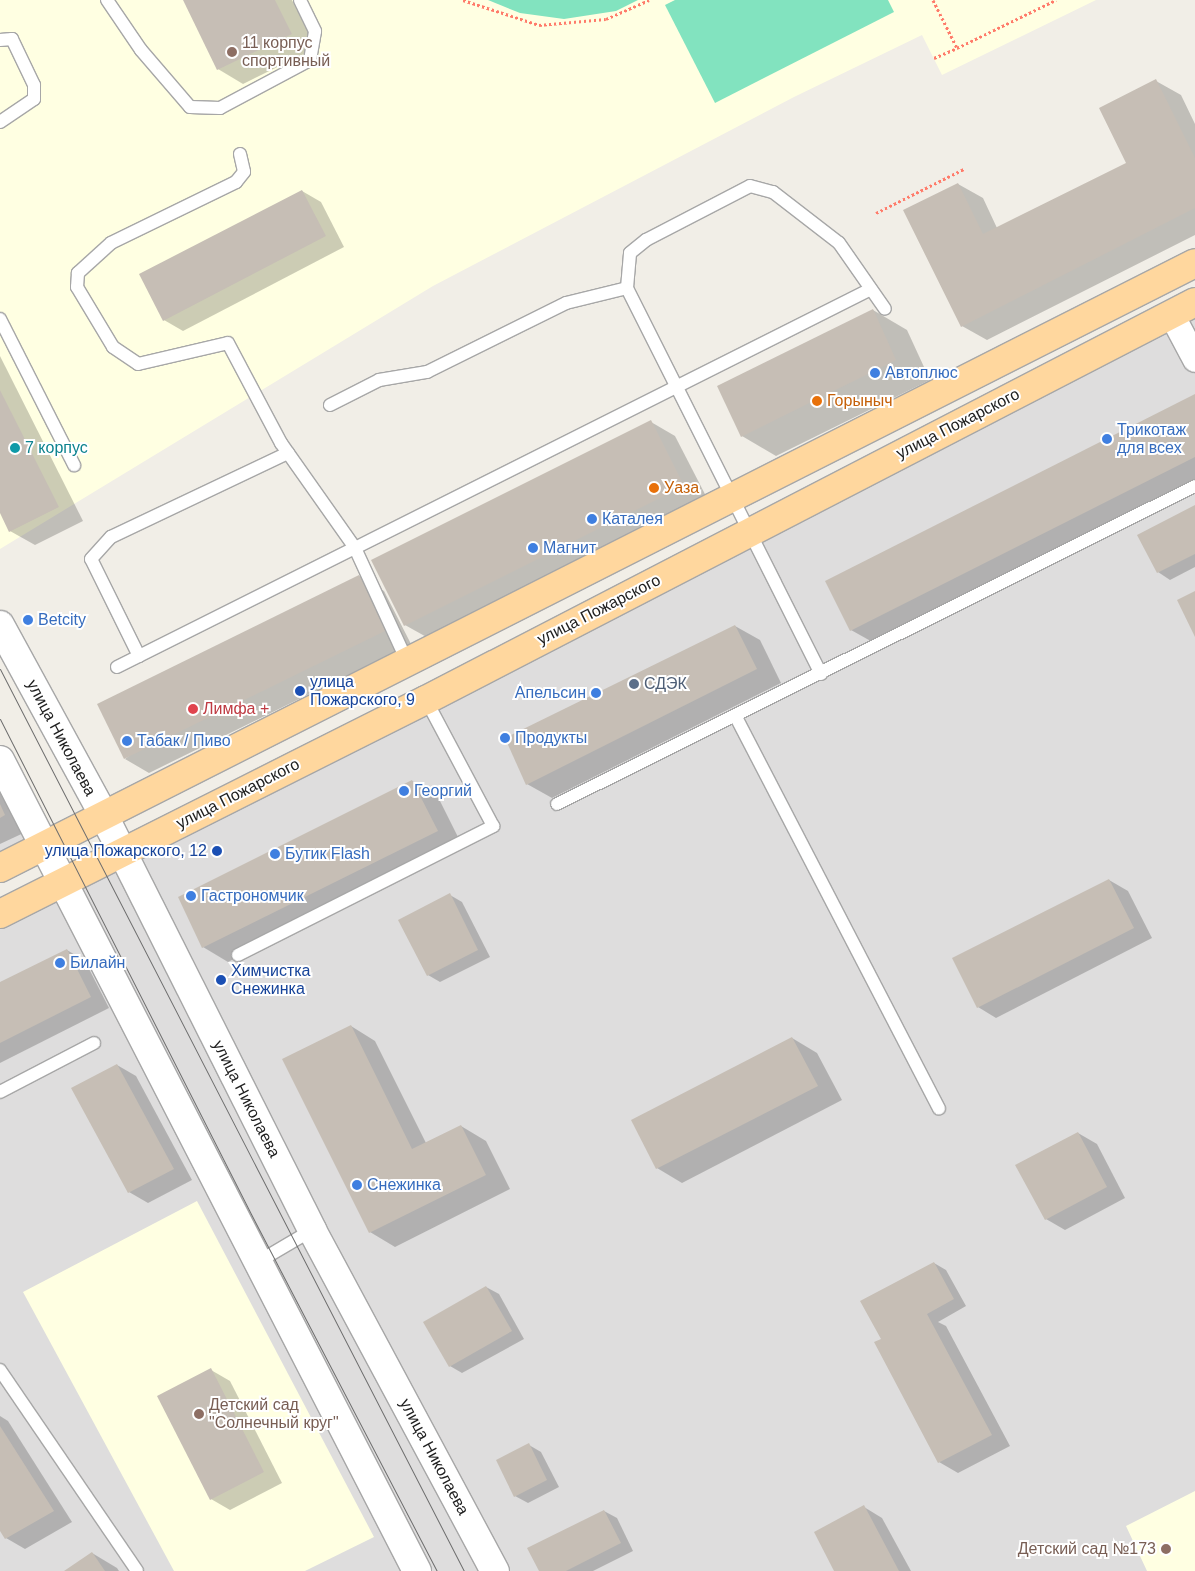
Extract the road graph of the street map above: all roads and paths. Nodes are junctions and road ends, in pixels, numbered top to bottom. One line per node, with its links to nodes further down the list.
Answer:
1 (107, 0): 2 (lane)
2 (300, 0)
3 (463, 0): 4 (path)
4 (649, 0)
5 (933, 0): 8 (path)
6 (1056, 0): 8 (path)
7 (0, 40): 10 (lane)
8 (956, 48): 9 (path)
9 (934, 58)
10 (0, 122)
11 (240, 154): 24 (lane)
12 (964, 169): 13 (path)
13 (876, 213)
14 (1195, 263): 27 (main road)
15 (627, 288): 16 (lane); 22 (lane); 23 (lane)
16 (871, 289): 18 (lane); 22 (lane)
17 (1195, 302): 19 (main road, улица Пожарского)
18 (885, 309)
19 (1171, 314): 21 (street); 28 (main road, улица Пожарского)
20 (0, 319): 25 (lane)
21 (1195, 360)
22 (675, 387): 27 (lane); 29 (lane)
23 (330, 405)
24 (288, 453): 29 (lane); 31 (lane)
25 (74, 465)
26 (1195, 486): 34 (lane)
27 (732, 497): 28 (lane); 32 (main road)
28 (750, 532): 34 (lane); 35 (main road, улица Пожарского)
29 (355, 548): 31 (lane); 32 (lane)
30 (0, 625): 39 (street, улица Николаева)
31 (139, 656): 33 (lane)
32 (408, 663): 39 (main road)
33 (117, 667)
34 (821, 674): 36 (lane)
35 (426, 700): 41 (main road, улица Пожарского); 45 (lane)
36 (736, 717): 38 (lane); 48 (lane)
37 (0, 760): 40 (street)
38 (557, 804)
39 (104, 816): 40 (main road); 41 (street, улица Николаева)
40 (43, 846): 42 (main road); 43 (street)
41 (122, 852): 43 (main road, улица Пожарского); 49 (street, улица Николаева)
42 (0, 868)
43 (63, 881): 44 (main road, улица Пожарского); 50 (street)
44 (0, 914)
45 (238, 955)
46 (94, 1043): 47 (lane)
47 (0, 1092)
48 (939, 1108)
49 (312, 1230): 50 (lane); 54 (street, улица Николаева)
50 (256, 1263): 53 (street)
51 (0, 1370): 52 (lane)
52 (137, 1571)
53 (417, 1571)
54 (495, 1571)

